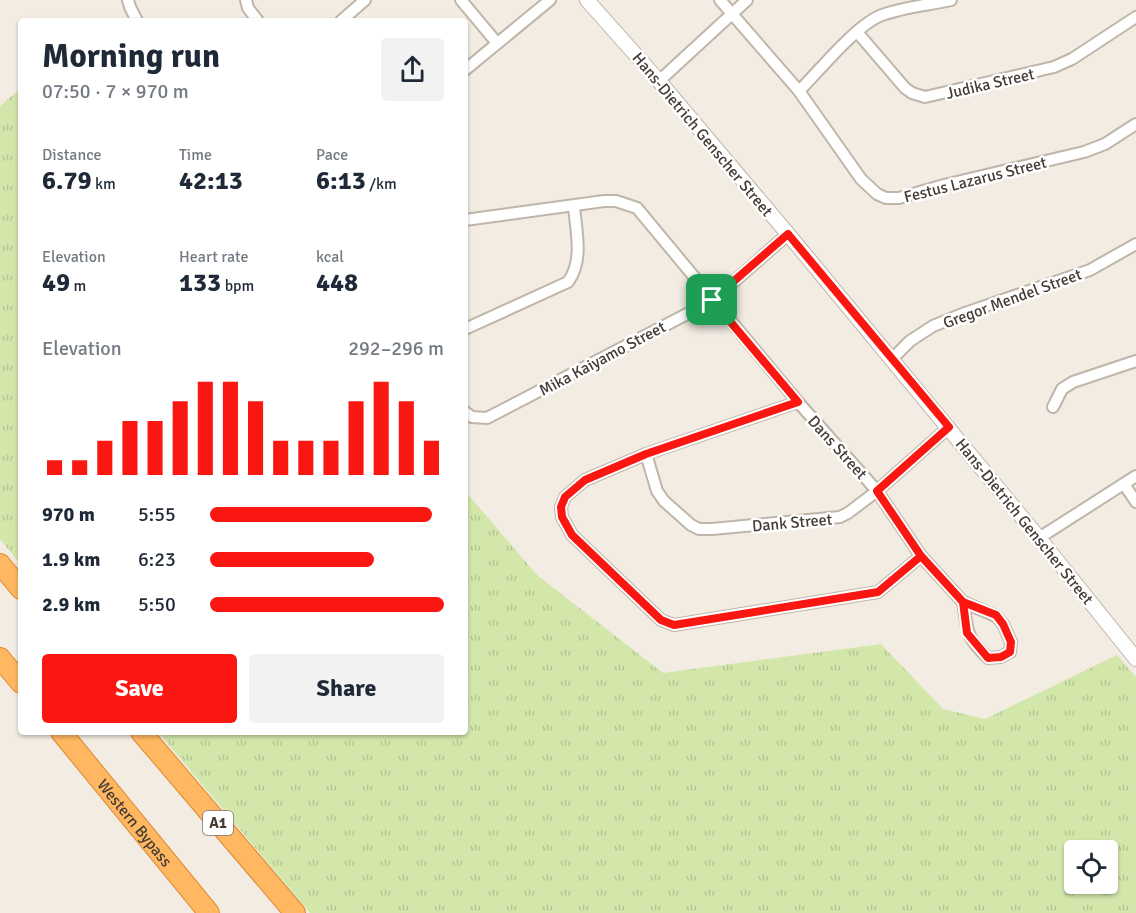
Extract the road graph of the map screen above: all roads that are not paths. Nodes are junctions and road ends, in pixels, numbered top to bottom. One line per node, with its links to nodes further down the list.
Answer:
1 (128, 0): 12 (street)
2 (246, 0): 13 (street)
3 (365, 0): 14 (street)
4 (461, 0): 16 (street)
5 (550, 0): 16 (street)
6 (587, 0): 18 (street, Hans-Dietrich Genscher Street)
7 (720, 0): 10 (street, Festus Lazarus Street)
8 (747, 0): 10 (street)
9 (951, 0): 15 (street)
10 (733, 15): 18 (street); 19 (street, Festus Lazarus Street)
11 (1136, 17): 15 (street, Judika Street)
12 (135, 18)
13 (256, 18)
14 (344, 18)
15 (857, 32): 19 (street)
16 (497, 43): 17 (street)
17 (468, 67)
18 (659, 81): 23 (street, Hans-Dietrich Genscher Street)
19 (799, 91): 20 (street, Festus Lazarus Street)
20 (1136, 124)
21 (574, 206): 22 (street, Dans Street); 25 (street, Dans Street); 26 (street)
22 (468, 220)
23 (788, 234): 25 (street, Mika Kaiyamo Street); 27 (street, Hans-Dietrich Genscher Street)
24 (1136, 244): 27 (street, Gregor Mendel Street)
25 (712, 300): 29 (street, Dans Street); 31 (street, Mika Kaiyamo Street)
26 (468, 328)
27 (892, 359): 32 (street, Hans-Dietrich Genscher Street)
28 (1136, 361): 30 (street)
29 (798, 402): 33 (street); 36 (street, Dans Street)
30 (1053, 407)
31 (468, 414)
32 (949, 427): 36 (street, Dank Street); 38 (street, Hans-Dietrich Genscher Street)
33 (646, 454): 36 (street, Dank Street); 39 (street)
34 (1136, 476): 35 (street)
35 (1124, 484): 37 (street); 38 (street)
36 (877, 491): 39 (street, Dans Street)
37 (1136, 502)
38 (1040, 538): 44 (street, Hans-Dietrich Genscher Street)
39 (921, 556): 42 (street, Dans Street)
40 (0, 564): 41 (highway)
41 (18, 585)
42 (963, 602): 42 (street, Dans Street)
43 (0, 658): 45 (highway)
44 (1136, 659)
45 (18, 679)
46 (63, 735): 48 (highway, Western Bypass)
47 (144, 735): 49 (highway, A1)
48 (209, 913)
49 (295, 913)

